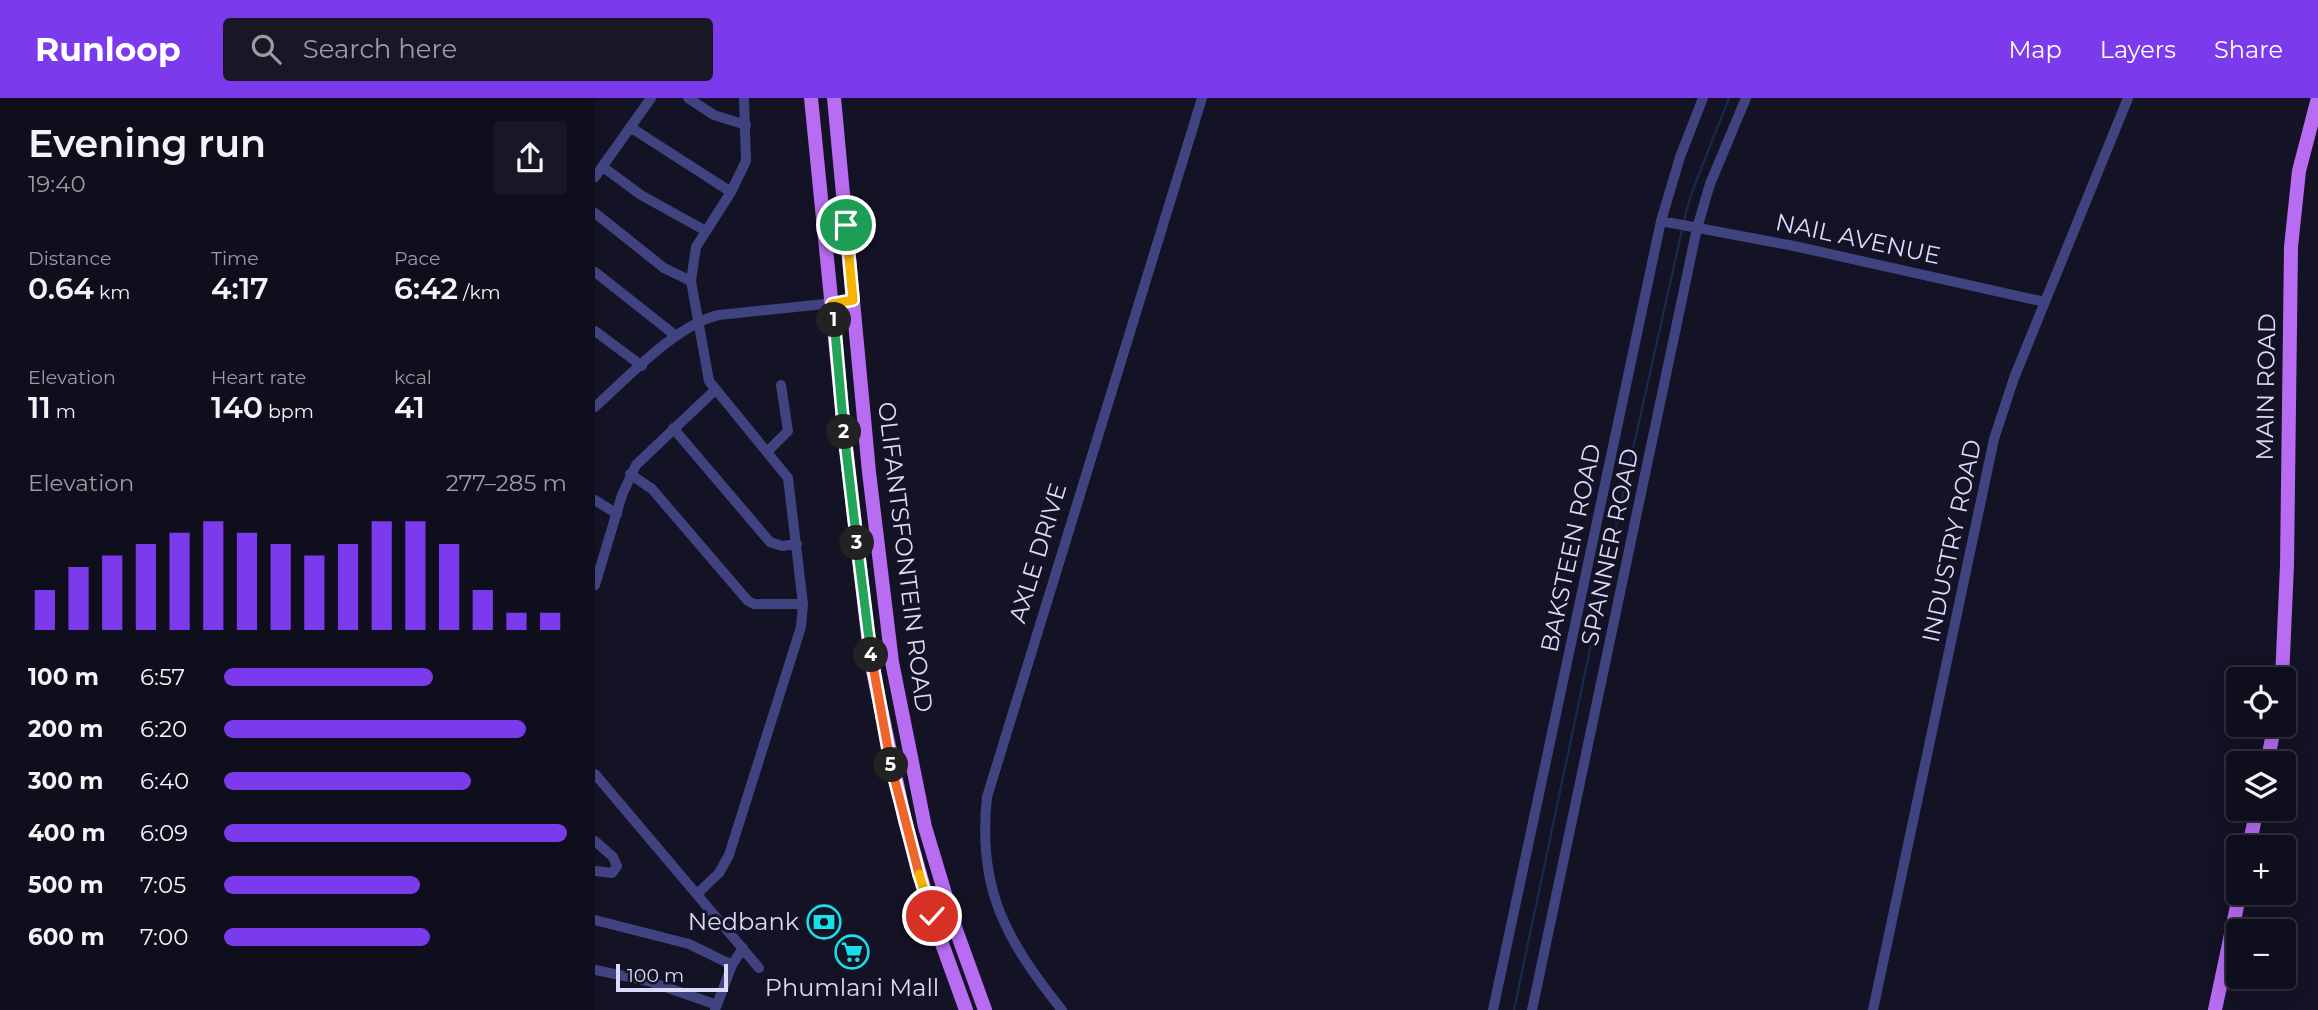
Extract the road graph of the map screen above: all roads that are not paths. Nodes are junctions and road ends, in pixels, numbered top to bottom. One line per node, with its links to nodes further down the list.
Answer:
1 (651, 98): 12 (street)
2 (688, 98): 11 (street)
3 (744, 98): 11 (street)
4 (811, 98): 23 (main road, OLIFANTSFONTEIN ROAD)
5 (834, 98): 21 (main road, OLIFANTSFONTEIN ROAD)
6 (1202, 98): 54 (street, AXLE DRIVE)
7 (1703, 98): 16 (street, BAKSTEEN ROAD)
8 (1746, 98): 17 (street, SPANNER ROAD)
9 (2128, 98): 22 (street, INDUSTRY ROAD)
10 (2318, 98): 40 (main road, MAIN ROAD)
11 (746, 125): 14 (street)
12 (630, 127): 13 (street); 14 (street)
13 (597, 174): 18 (street)
14 (731, 192): 18 (street)
15 (595, 214): 20 (street)
16 (1661, 221): 17 (street, NAIL AVENUE); 55 (street, BAKSTEEN ROAD)
17 (1697, 228): 22 (street, NAIL AVENUE); 56 (street, SPANNER ROAD)
18 (706, 231): 20 (street)
19 (595, 272): 26 (street)
20 (691, 281): 24 (street)
21 (853, 300): 23 (street); 53 (main road, OLIFANTSFONTEIN ROAD)
22 (2045, 302): 57 (street, INDUSTRY ROAD)
23 (832, 304): 24 (street); 52 (main road, OLIFANTSFONTEIN ROAD)
24 (699, 321): 26 (street); 29 (street)
25 (595, 331): 27 (street)
26 (677, 337): 27 (street)
27 (642, 366): 30 (street)
28 (781, 385): 32 (street)
29 (714, 391): 31 (street); 32 (street)
30 (596, 403)
31 (673, 428): 33 (street); 36 (street)
32 (768, 451): 36 (street)
33 (630, 474): 35 (street); 39 (street)
34 (595, 500): 35 (street)
35 (617, 514): 37 (street)
36 (797, 544): 39 (street)
37 (599, 554): 38 (street)
38 (595, 583)
39 (803, 604): 44 (street)
40 (2283, 667)
41 (595, 774): 44 (street)
42 (595, 841): 43 (street)
43 (595, 871)
44 (698, 893): 47 (street)
45 (2237, 905): 58 (main road)
46 (595, 920): 48 (street)
47 (743, 948): 48 (street); 49 (street)
48 (732, 965): 51 (street)
49 (759, 968)
50 (595, 970): 51 (street)
51 (716, 1008)
52 (966, 1010)
53 (985, 1010)
54 (1062, 1010)
55 (1493, 1010)
56 (1532, 1010)
57 (1873, 1010)
58 (2215, 1010)

